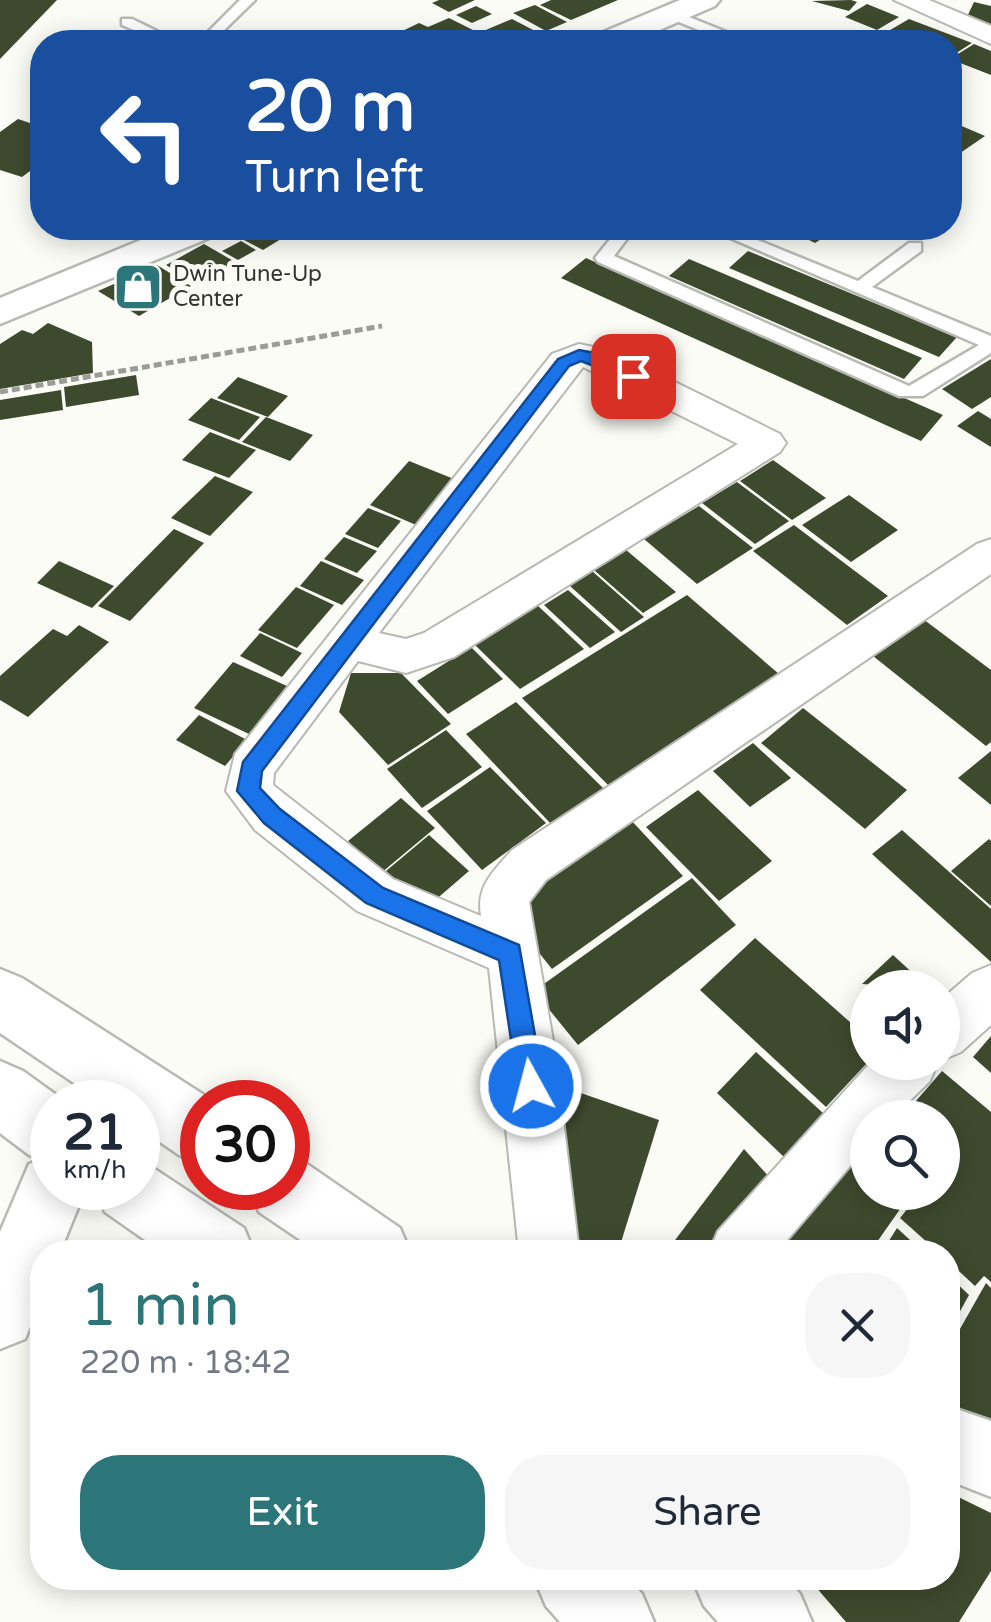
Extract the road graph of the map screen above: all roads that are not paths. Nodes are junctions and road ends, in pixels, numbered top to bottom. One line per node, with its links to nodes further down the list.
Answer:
1 (248, 0): 7 (lane)
2 (706, 0): 4 (main road)
3 (907, 0): 10 (street)
4 (674, 15): 8 (main road); 9 (lane)
5 (127, 22): 6 (lane)
6 (145, 30)
7 (217, 30)
8 (637, 30)
9 (710, 30)
10 (991, 36)
11 (172, 240): 16 (main road)
12 (617, 240): 17 (lane)
13 (744, 240): 15 (lane)
14 (915, 248): 15 (lane)
15 (860, 288): 17 (lane)
16 (0, 312)
17 (991, 344)
18 (991, 554): 20 (street)
19 (346, 642): 19 (street); 20 (street)
20 (510, 953): 34 (street)
21 (991, 990): 23 (street)
22 (0, 998): 27 (main road)
23 (960, 1018)
24 (892, 1080): 35 (street)
25 (0, 1094): 26 (main road)
26 (30, 1116)
27 (180, 1117)
28 (310, 1206): 33 (main road)
29 (44, 1210): 31 (main road)
30 (160, 1210): 32 (main road)
31 (31, 1240)
32 (203, 1240)
33 (359, 1240)
34 (547, 1240)
35 (749, 1240)
36 (30, 1243): 37 (main road)
37 (0, 1314)
38 (960, 1447): 39 (main road)
39 (991, 1459)
40 (585, 1590): 42 (main road)
41 (743, 1590): 43 (main road)
42 (614, 1622)
43 (772, 1622)

